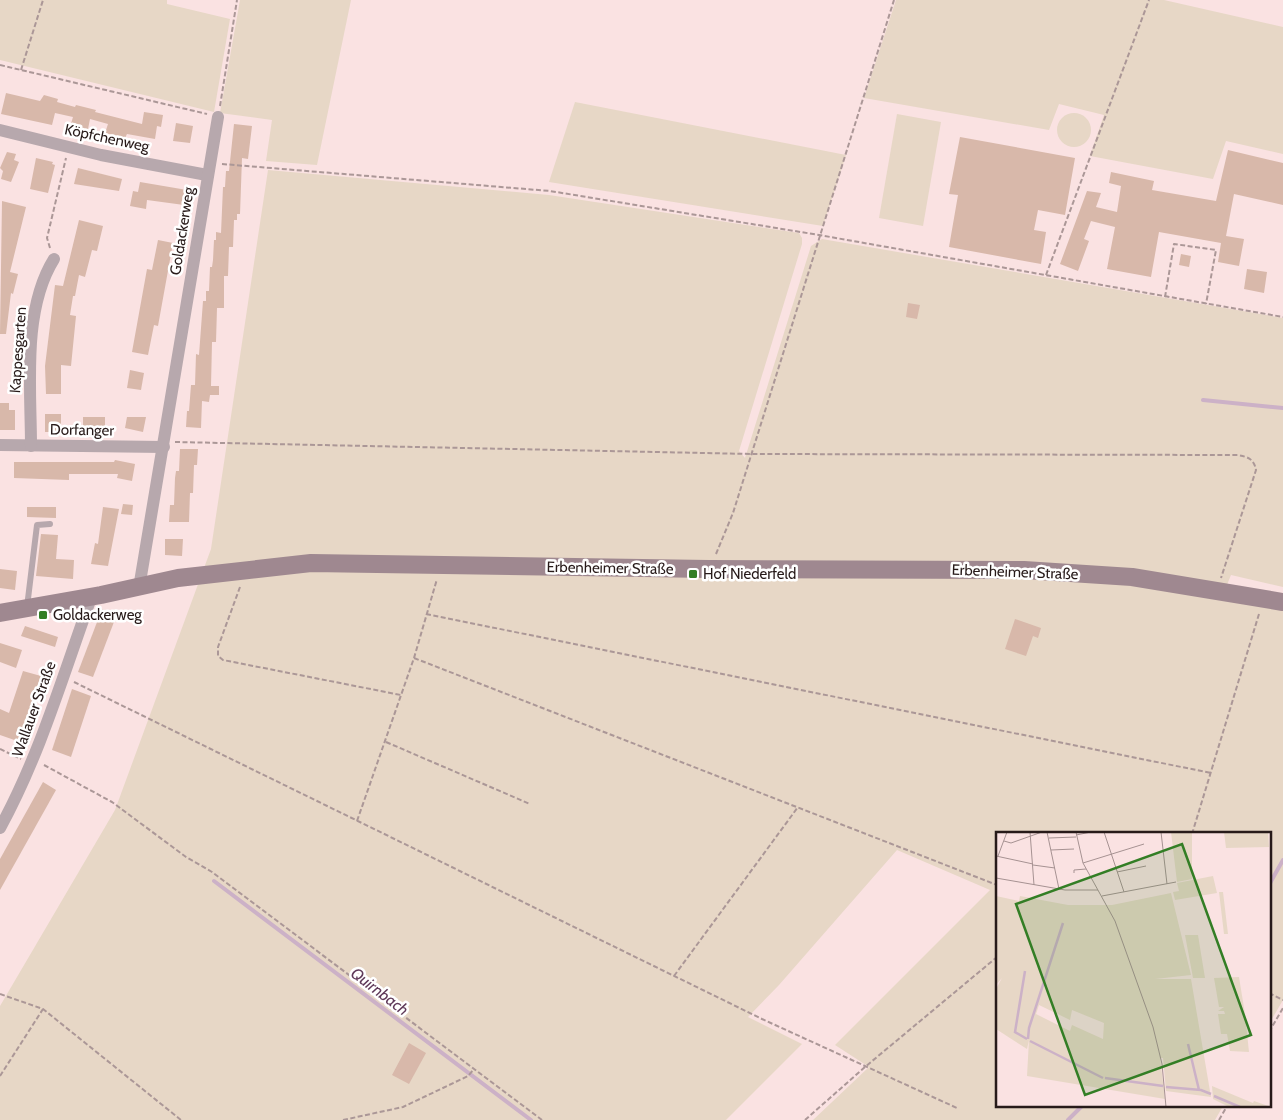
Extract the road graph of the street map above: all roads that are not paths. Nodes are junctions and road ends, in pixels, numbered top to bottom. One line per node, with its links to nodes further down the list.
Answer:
1 (218, 117): 3 (street, Goldackerweg)
2 (0, 130): 3 (street, Köpfchenweg)
3 (208, 169): 6 (street, Goldackerweg)
4 (54, 259): 7 (street, Kappesgarten)
5 (0, 445): 7 (street, Dorfanger)
6 (165, 445): 7 (street, Dorfanger); 9 (street, Goldackerweg)
7 (30, 446)
8 (50, 524): 12 (lane)
9 (139, 588): 10 (street, Erbenheimer Straße); 11 (street, Erbenheimer Straße)
10 (91, 598): 12 (street, Erbenheimer Straße); 14 (street, Wallauer Straße)
11 (1283, 602)
12 (26, 609): 13 (street, Erbenheimer Straße)
13 (0, 613)
14 (0, 828)

